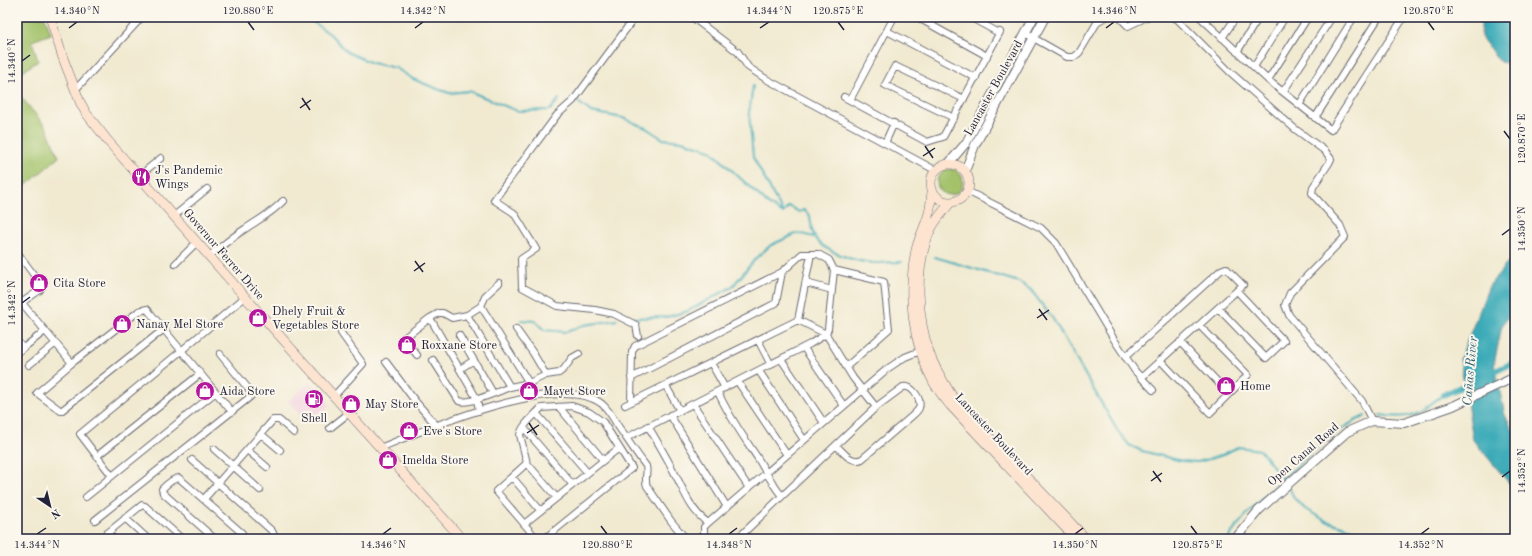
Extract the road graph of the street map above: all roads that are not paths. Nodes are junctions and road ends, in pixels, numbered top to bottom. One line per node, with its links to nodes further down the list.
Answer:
1 (50, 17): 34 (main road, Governor Ferrer Drive)
2 (142, 17): 34 (street)
3 (635, 17): 79 (street)
4 (692, 17): 41 (street)
5 (894, 17): 25 (street)
6 (924, 17): 30 (street)
7 (970, 17): 30 (street)
8 (1045, 17): 27 (street, Lancaster Boulevard)
9 (1119, 17): 10 (street)
10 (1147, 17)
11 (1172, 17): 133 (street)
12 (1200, 17): 24 (street)
13 (1210, 17): 24 (street)
14 (1236, 17): 28 (street)
15 (1259, 17): 29 (street)
16 (1285, 17): 31 (street)
17 (1308, 17): 33 (street)
18 (1332, 17): 35 (street)
19 (1354, 17): 37 (street)
20 (1379, 17): 39 (street)
21 (1404, 17): 39 (street)
22 (1031, 18): 26 (street, Lancaster Boulevard)
23 (1104, 18): 27 (street)
24 (1206, 23): 28 (street)
25 (887, 31): 32 (street); 40 (street)
26 (1026, 33): 27 (street); 43 (street, Lancaster Boulevard)
27 (1034, 38): 45 (street, Lancaster Boulevard)
28 (1222, 38): 29 (street)
29 (1237, 52): 31 (street)
30 (987, 56): 32 (street)
31 (1254, 67): 33 (street)
32 (976, 78): 36 (street)
33 (1268, 80): 35 (street)
34 (75, 90): 46 (main road, Governor Ferrer Drive)
35 (1283, 92): 37 (street)
36 (964, 99): 38 (street); 38 (street)
37 (1299, 105): 39 (street)
38 (954, 118): 40 (street)
39 (1315, 118)
40 (894, 124): 41 (street)
41 (885, 143): 44 (street)
42 (161, 158): 46 (street)
43 (950, 163): 44 (main road); 45 (main road)
44 (935, 170): 49 (main road)
45 (965, 171): 48 (main road)
46 (139, 176): 52 (main road, Governor Ferrer Drive)
47 (206, 188): 52 (street)
48 (967, 191): 51 (main road); 92 (street)
49 (932, 192): 51 (main road); 86 (main road, Lancaster Boulevard)
50 (283, 201): 56 (street)
51 (951, 202): 86 (main road, Lancaster Boulevard)
52 (174, 216): 53 (main road, Governor Ferrer Drive)
53 (197, 242): 56 (main road, Governor Ferrer Drive); 57 (street)
54 (17, 252): 66 (street)
55 (811, 254): 58 (street); 59 (street); 61 (street)
56 (209, 256): 65 (main road, Governor Ferrer Drive)
57 (176, 264)
58 (834, 270): 62 (street); 102 (street)
59 (782, 272): 108 (street); 108 (street)
60 (499, 283): 67 (street)
61 (806, 283): 62 (street); 71 (street)
62 (832, 290): 77 (street)
63 (1237, 291): 68 (street); 68 (street); 92 (street)
64 (17, 297): 66 (street)
65 (245, 297): 87 (street); 121 (main road, Governor Ferrer Drive)
66 (21, 303): 75 (street)
67 (481, 306): 69 (street); 111 (street)
68 (1218, 308): 72 (street)
69 (467, 315): 70 (street); 113 (street)
70 (430, 318): 91 (street); 103 (street)
71 (798, 320): 77 (street); 80 (street)
72 (1199, 325): 82 (street); 120 (street)
73 (164, 329): 87 (street); 98 (street); 98 (street)
74 (516, 329): 106 (street)
75 (45, 331): 83 (street); 84 (street)
76 (341, 333): 121 (street)
77 (826, 334): 85 (street); 102 (street)
78 (459, 335): 95 (street)
79 (638, 336)
80 (758, 340): 99 (street); 100 (street)
81 (17, 341): 84 (street)
82 (1180, 342): 96 (street); 120 (street)
83 (56, 343): 98 (street); 101 (street)
84 (23, 348): 88 (street)
85 (804, 348): 93 (street); 124 (street)
86 (925, 350): 115 (street); 188 (main road, Lancaster Boulevard); 189 (main road, Lancaster Boulevard)
87 (182, 351): 105 (street); 150 (street)
88 (17, 353)
89 (220, 354): 129 (street)
90 (579, 354): 106 (street)
91 (417, 355)
92 (1125, 357): 109 (street)
93 (781, 359): 100 (street); 134 (street)
94 (433, 360): 122 (street)
95 (474, 360): 103 (street); 119 (street)
96 (1160, 360): 109 (street); 120 (street)
97 (386, 362): 135 (street)
98 (72, 363)
99 (711, 363): 112 (street); 114 (street)
100 (771, 364): 104 (street)
101 (29, 365)
102 (846, 367): 115 (street)
103 (460, 369): 122 (street)
104 (759, 371): 110 (street); 142 (street)
105 (200, 374): 117 (street); 150 (street)
106 (546, 375): 111 (street)
107 (1515, 377): 133 (street, Open Canal Road)
108 (631, 378): 112 (street)
109 (1141, 378): 116 (street)
110 (738, 382): 114 (street); 149 (street)
111 (529, 383): 113 (street)
112 (666, 386): 127 (street)
113 (510, 387): 119 (street)
114 (725, 388): 118 (street)
115 (862, 390): 124 (street); 126 (street)
116 (1153, 390)
117 (216, 392): 129 (street); 158 (street)
118 (718, 392): 123 (street); 157 (street)
119 (493, 393): 122 (street)
120 (1229, 394)
121 (334, 396): 130 (main road, Governor Ferrer Drive)
122 (477, 399): 128 (street)
123 (693, 404): 127 (street); 162 (street)
124 (844, 406): 134 (street)
125 (559, 407): 131 (street); 145 (street); 152 (street)
126 (876, 407): 143 (street); 143 (street)
127 (680, 410): 132 (street)
128 (479, 411): 135 (street); 141 (street)
129 (232, 412): 171 (street)
130 (349, 413): 137 (street); 144 (main road, Governor Ferrer Drive)
131 (536, 414): 138 (street); 156 (street)
132 (670, 415): 136 (street); 168 (street)
133 (1372, 421): 190 (street, Open Canal Road)
134 (824, 423): 142 (street)
135 (436, 425): 144 (street)
136 (648, 426): 141 (street); 172 (street)
137 (330, 428)
138 (524, 428): 153 (street); 161 (street)
139 (294, 433): 140 (street)
140 (261, 434): 147 (street); 148 (street)
141 (626, 438): 185 (street)
142 (804, 440): 149 (street)
143 (836, 445): 164 (street)
144 (380, 448): 182 (main road, Governor Ferrer Drive)
145 (619, 448): 152 (street); 184 (street)
146 (214, 449): 154 (street)
147 (247, 450): 154 (street); 155 (street)
148 (280, 450)
149 (787, 455): 157 (street)
150 (97, 456): 158 (street)
151 (192, 460): 160 (street)
152 (603, 460): 156 (street)
153 (527, 463): 159 (street); 166 (street)
154 (233, 466): 160 (street); 163 (street)
155 (267, 467)
156 (587, 472): 161 (street)
157 (767, 472): 162 (street); 164 (street)
158 (112, 476): 165 (street)
159 (512, 477): 169 (street); 173 (street)
160 (218, 482): 167 (street); 181 (street)
161 (572, 484): 166 (street)
162 (749, 488): 168 (street)
163 (260, 490)
164 (782, 496): 187 (street)
165 (86, 497)
166 (556, 497): 169 (street)
167 (204, 498): 179 (street); 180 (street)
168 (727, 507): 172 (street)
169 (540, 510): 173 (street)
170 (125, 518): 174 (street); 177 (street); 178 (street)
171 (95, 520)
172 (708, 523): 186 (street)
173 (524, 524): 183 (street)
174 (107, 533): 175 (street); 176 (street)
175 (100, 539)
176 (114, 539)
177 (148, 539)
178 (182, 539)
179 (215, 539)
180 (239, 539)
181 (270, 539)
182 (462, 539)
183 (537, 539)
184 (544, 539)
185 (686, 539)
186 (708, 539)
187 (737, 539)
188 (1076, 539)
189 (1086, 539)
190 (1235, 539)

